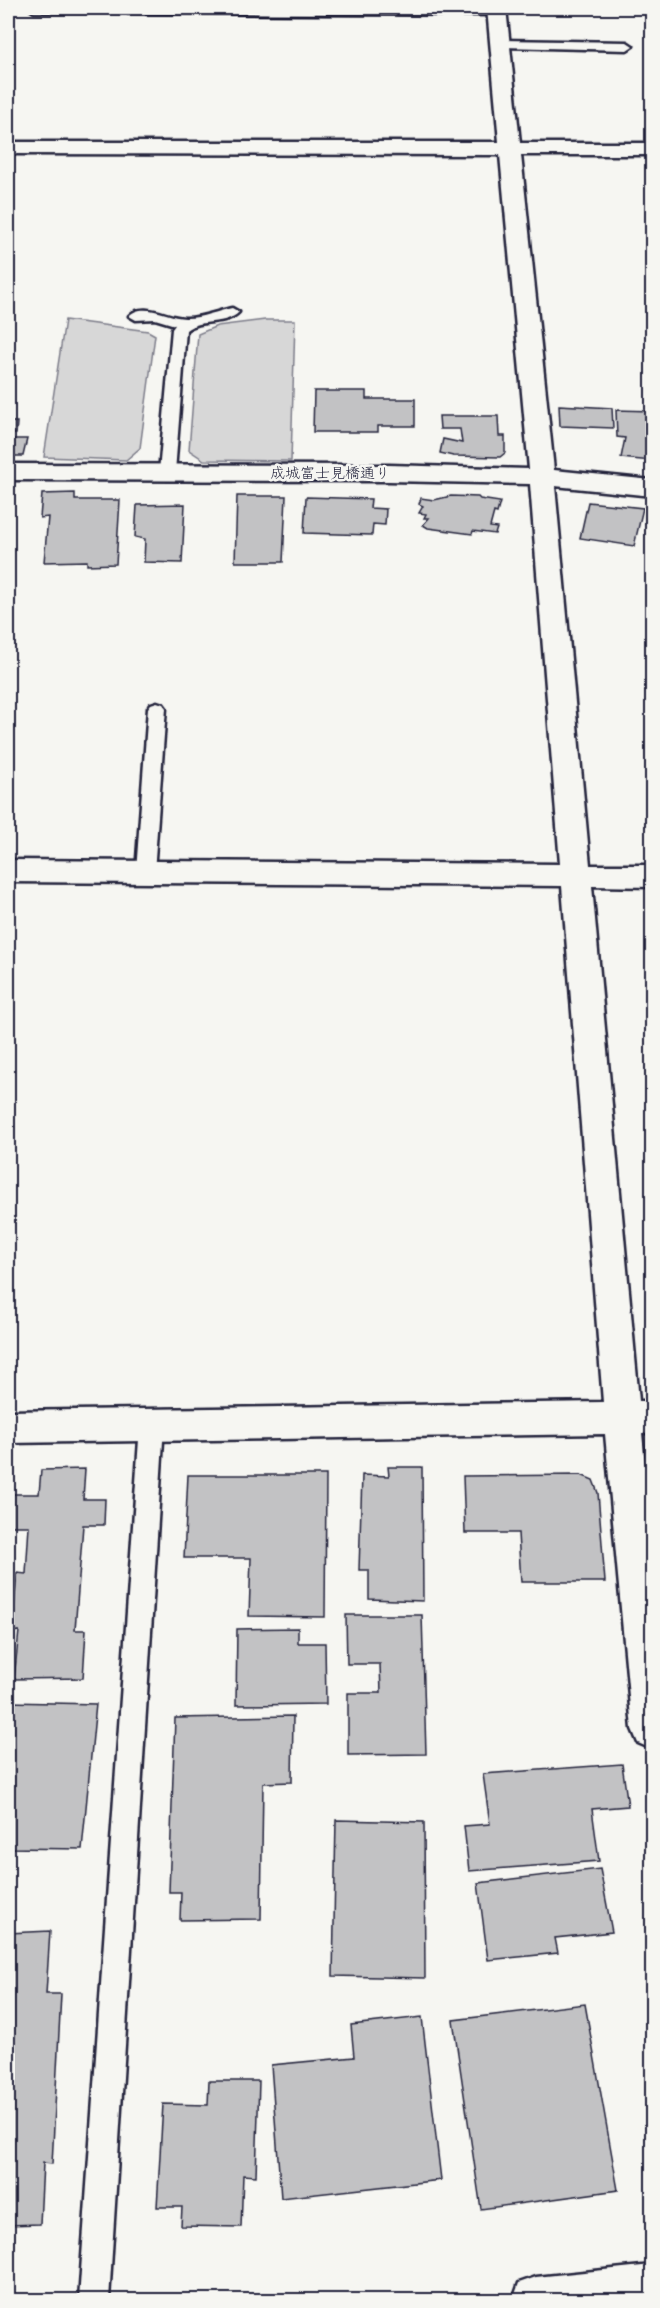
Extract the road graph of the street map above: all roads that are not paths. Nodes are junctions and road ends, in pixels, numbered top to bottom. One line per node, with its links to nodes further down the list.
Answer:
1 (34, 8): 2 (lane)
2 (496, 9): 3 (street)
3 (500, 44): 4 (lane); 6 (street)
4 (627, 46)
5 (8, 148): 6 (street)
6 (509, 148): 7 (street); 13 (street)
7 (652, 149)
8 (232, 312): 10 (lane)
9 (136, 316): 10 (lane)
10 (185, 323): 12 (lane)
11 (8, 472): 12 (street, 成城富士見橋通り)
12 (167, 472): 13 (street, 成城富士見橋通り)
13 (542, 477): 14 (street, 成城富士見橋通り); 18 (street)
14 (652, 488)
15 (158, 708): 17 (lane)
16 (8, 871): 17 (street)
17 (145, 872): 18 (street)
18 (576, 875): 19 (street); 20 (street)
19 (652, 876)
20 (637, 1417): 21 (street); 23 (street)
21 (152, 1425): 22 (street); 25 (lane)
22 (8, 1427)
23 (652, 1729)
24 (652, 2288): 26 (street)
25 (94, 2301)
26 (536, 2301)

